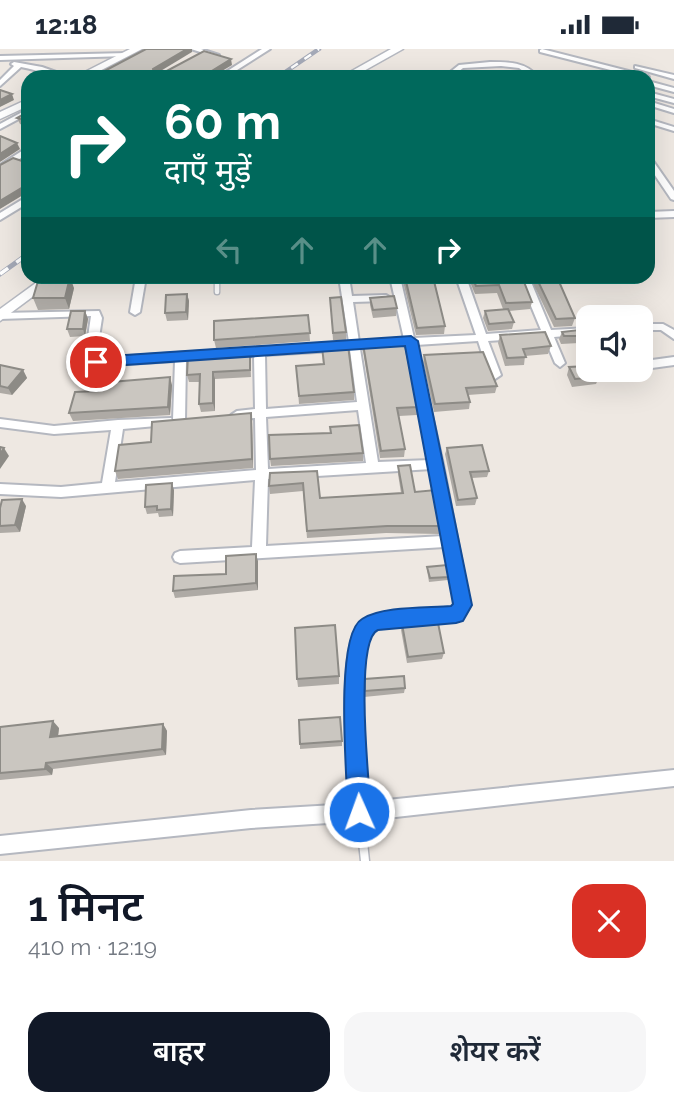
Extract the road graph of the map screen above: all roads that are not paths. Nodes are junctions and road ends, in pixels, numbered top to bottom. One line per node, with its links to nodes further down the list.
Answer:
1 (137, 49): 9 (street)
2 (194, 49): 7 (street)
3 (398, 49): 18 (street)
4 (572, 49): 23 (street)
5 (539, 50): 21 (street); 22 (street)
6 (259, 51): 12 (street)
7 (203, 52): 11 (street); 12 (street)
8 (47, 53): 9 (street); 10 (street)
9 (126, 54): 16 (street)
10 (0, 58)
11 (190, 59)
12 (243, 63): 17 (street)
13 (0, 64): 14 (street)
14 (19, 65): 15 (street); 27 (street)
15 (46, 70)
16 (94, 70)
17 (232, 70)
18 (368, 70)
19 (455, 70): 20 (street)
20 (529, 70)
21 (600, 70)
22 (619, 70)
23 (646, 70)
24 (655, 73): 25 (street)
25 (674, 78)
26 (655, 79): 29 (street)
27 (0, 84)
28 (655, 85): 30 (street)
29 (674, 85)
30 (674, 90)
31 (655, 96): 32 (street)
32 (674, 101)
33 (655, 105): 36 (street)
34 (21, 109): 37 (street)
35 (21, 111): 39 (street)
36 (674, 111)
37 (0, 116)
38 (655, 123): 40 (street)
39 (0, 127)
40 (674, 129)
41 (21, 155): 42 (street)
42 (0, 168)
43 (655, 170): 44 (street)
44 (674, 197)
45 (21, 204): 48 (street)
46 (674, 214): 47 (street)
47 (655, 215)
48 (0, 217)
49 (43, 284): 60 (street)
50 (140, 284): 59 (street)
51 (217, 284): 56 (lane)
52 (345, 284): 58 (street)
53 (397, 284): 57 (street)
54 (463, 284): 65 (street)
55 (527, 284): 63 (street)
56 (217, 292)
57 (400, 297): 58 (street); 66 (street)
58 (348, 299): 67 (street)
59 (135, 312)
60 (0, 316): 69 (street)
61 (653, 327): 64 (street)
62 (576, 332): 63 (street)
63 (546, 333): 65 (street); 71 (street)
64 (674, 335)
65 (481, 336): 66 (street); 73 (street)
66 (411, 341): 67 (street); 81 (street)
67 (354, 344): 68 (street); 74 (street)
68 (259, 350): 69 (street); 75 (street)
69 (181, 356): 78 (street)
70 (674, 361): 72 (street)
71 (560, 363)
72 (653, 363)
73 (495, 375)
74 (362, 406): 75 (street); 82 (street)
75 (262, 413): 76 (street); 83 (street)
76 (220, 416)
77 (193, 419): 78 (street)
78 (179, 420): 80 (street)
79 (0, 423): 80 (street)
80 (118, 424): 84 (street)
81 (437, 464): 82 (street); 86 (street)
82 (373, 468): 83 (street)
83 (262, 474): 84 (street); 87 (street)
84 (108, 487): 85 (street)
85 (0, 489)
86 (452, 541): 87 (street); 90 (street)
87 (259, 551): 88 (street)
88 (180, 557)
89 (674, 778): 90 (street)
90 (359, 812): 91 (street); 92 (lane)
91 (0, 845)
92 (365, 861)

